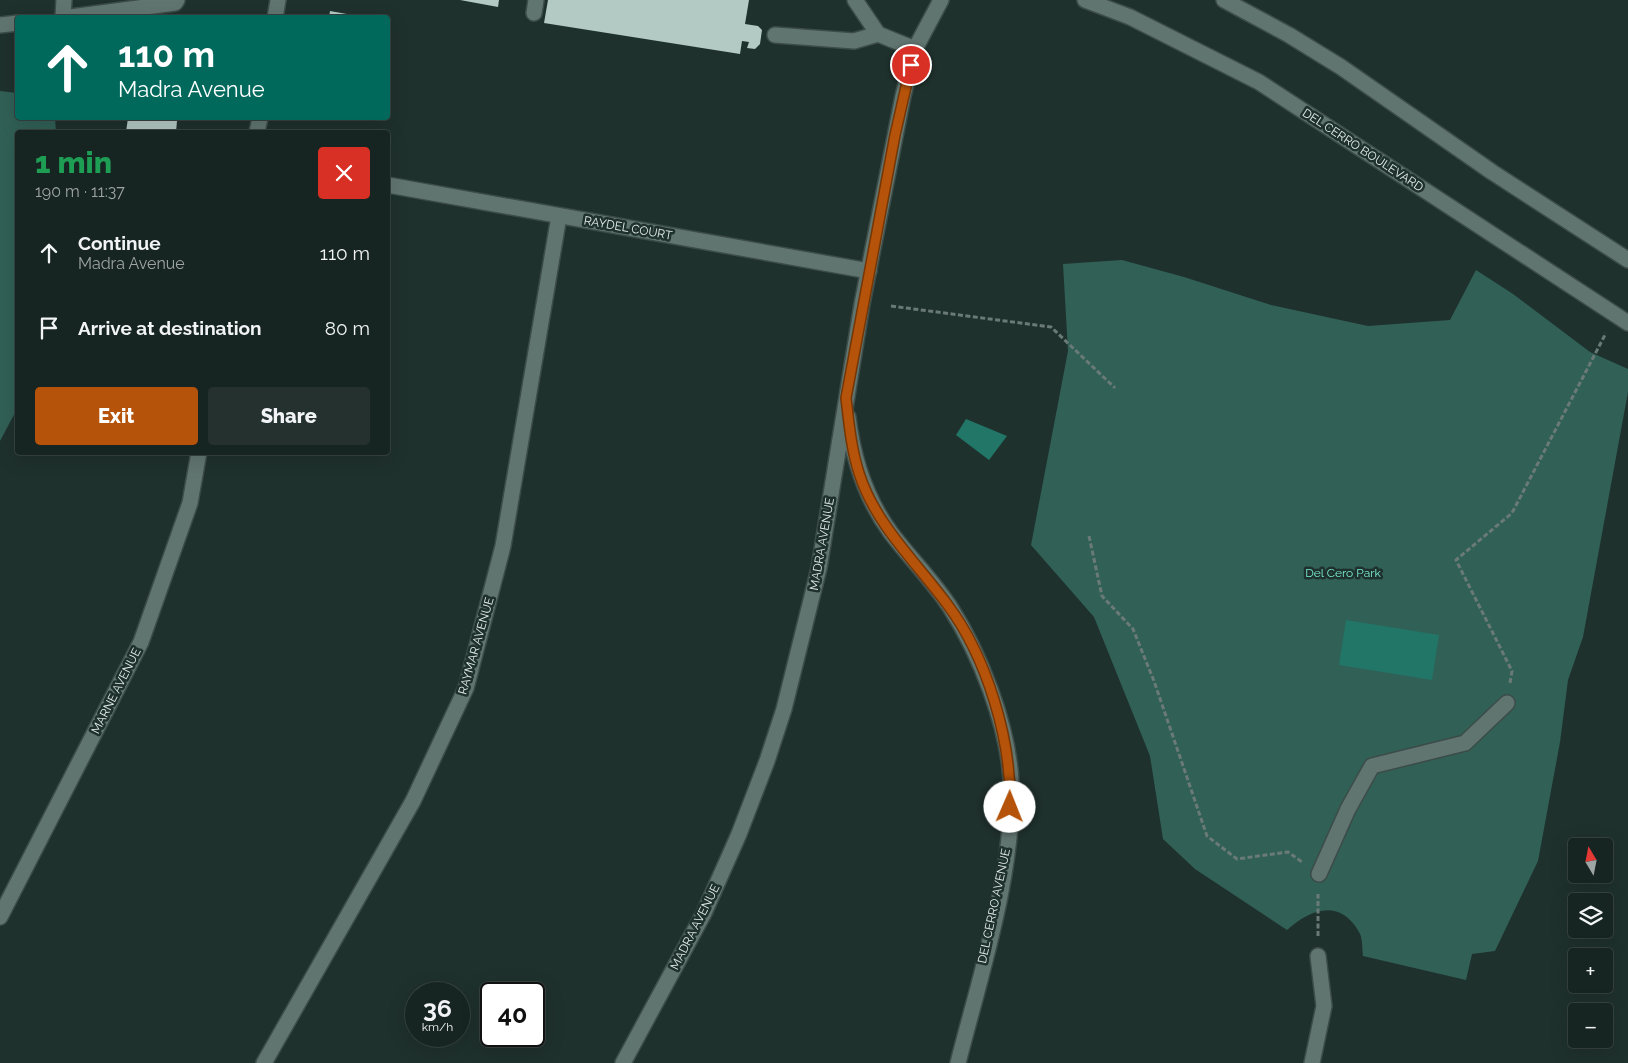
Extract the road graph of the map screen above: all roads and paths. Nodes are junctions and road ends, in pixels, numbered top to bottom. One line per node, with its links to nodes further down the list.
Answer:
1 (64, 0): 8 (street)
2 (177, 0): 9 (street)
3 (278, 0): 10 (street)
4 (855, 0): 14 (street)
5 (941, 0): 15 (street, MADRA AVENUE)
6 (1086, 0): 21 (street, DEL CERRO BOULEVARD)
7 (1224, 0): 18 (street)
8 (63, 15)
9 (85, 15)
10 (276, 15)
11 (15, 23): 12 (street)
12 (0, 25)
13 (775, 34): 14 (street)
14 (878, 34): 15 (street)
15 (915, 49): 19 (street, MADRA AVENUE)
16 (390, 185): 17 (street, RAYDEL COURT)
17 (559, 216): 19 (street, RAYDEL COURT); 30 (street, RAYMAR AVENUE)
18 (1628, 260)
19 (869, 271): 23 (street, MADRA AVENUE)
20 (892, 306): 22 (path)
21 (1622, 319): 26 (path)
22 (1115, 388)
23 (846, 398): 31 (street, MADRA AVENUE); 32 (street, DEL CERRO AVENUE)
24 (198, 455): 28 (street, MARNE AVENUE)
25 (1090, 536): 27 (path)
26 (1508, 703): 27 (street)
27 (1318, 874): 29 (path)
28 (0, 917)
29 (1318, 956): 33 (street)
30 (264, 1063)
31 (623, 1063)
32 (958, 1063)
33 (1312, 1063)

